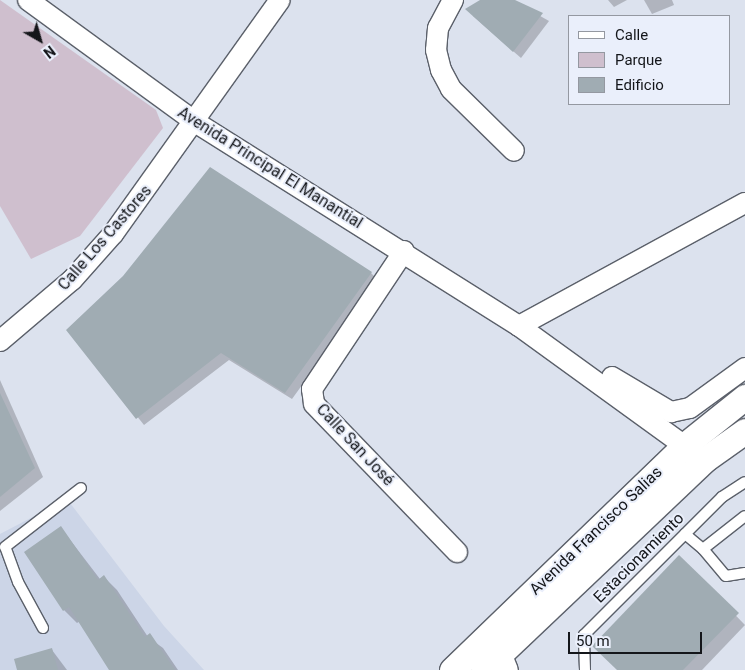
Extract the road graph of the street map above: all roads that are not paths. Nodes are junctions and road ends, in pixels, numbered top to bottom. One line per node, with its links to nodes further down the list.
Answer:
1 (28, 0): 4 (street, Avenida Principal El Manantial)
2 (280, 0): 4 (street, Calle Los Castores)
3 (453, 0): 5 (street)
4 (195, 122): 7 (street, Avenida Principal El Manantial); 9 (street, Calle Los Castores)
5 (514, 151)
6 (745, 203): 8 (street)
7 (404, 251): 8 (street, Avenida Principal El Manantial); 19 (street, Calle San José)
8 (519, 326): 10 (street); 13 (street)
9 (0, 341)
10 (745, 368)
11 (745, 397): 13 (street, Avenida Francisco Salias)
12 (745, 431): 13 (street, Avenida Francisco Salias)
13 (694, 452): 22 (street, Avenida Francisco Salias); 23 (street, Avenida Francisco Salias)
14 (745, 482): 17 (lane, Estacionamiento)
15 (81, 488): 21 (lane)
16 (745, 516): 18 (lane)
17 (685, 534): 18 (lane); 25 (lane, Estacionamiento)
18 (703, 549): 20 (lane)
19 (457, 552)
20 (745, 573)
21 (43, 628)
22 (505, 662): 24 (street, Avenida Francisco Salias)
23 (452, 670)
24 (483, 670)
25 (585, 670)

